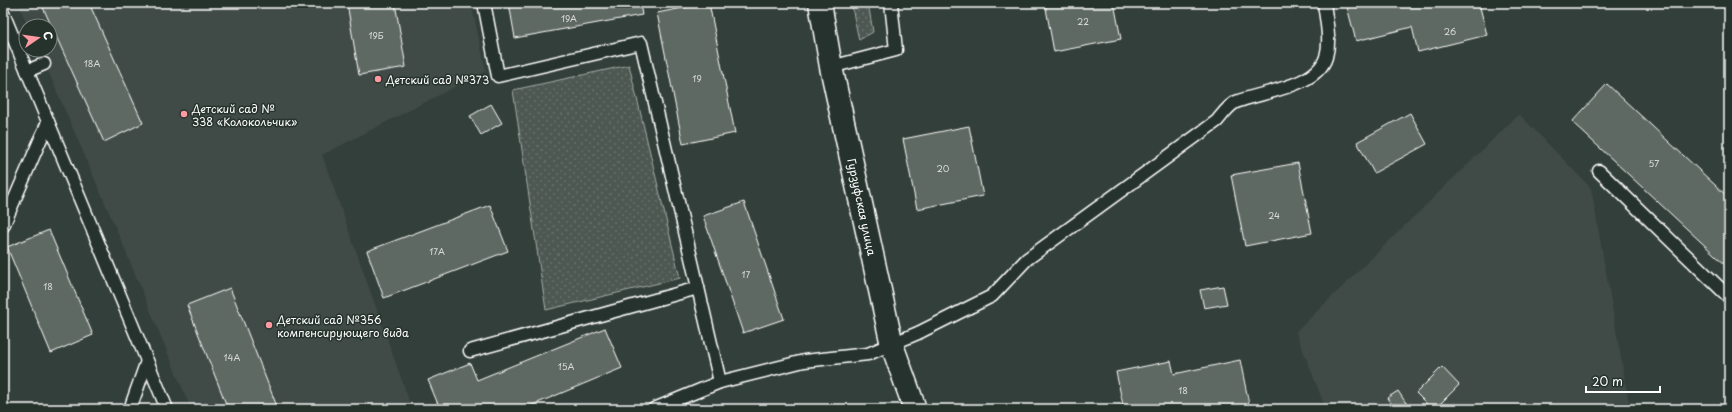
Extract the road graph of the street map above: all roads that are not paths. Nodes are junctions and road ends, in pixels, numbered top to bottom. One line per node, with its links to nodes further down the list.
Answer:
1 (484, 3): 12 (lane)
2 (820, 3): 7 (main road, Гурзуфская улица)
3 (891, 3): 7 (lane)
4 (1324, 3): 14 (lane)
5 (3, 13): 8 (lane)
6 (44, 64): 8 (lane)
7 (831, 67): 14 (main road, Гурзуфская улица)
8 (27, 71): 9 (lane)
9 (48, 122): 11 (lane); 16 (lane)
10 (1599, 171): 13 (lane)
11 (3, 226)
12 (698, 288): 15 (lane); 17 (lane)
13 (1729, 297)
14 (892, 345): 17 (lane); 21 (main road, Гурзуфская улица)
15 (470, 351)
16 (147, 361): 18 (lane); 19 (lane)
17 (720, 382): 20 (lane)
18 (130, 409)
19 (167, 409)
20 (654, 409)
21 (914, 409)

